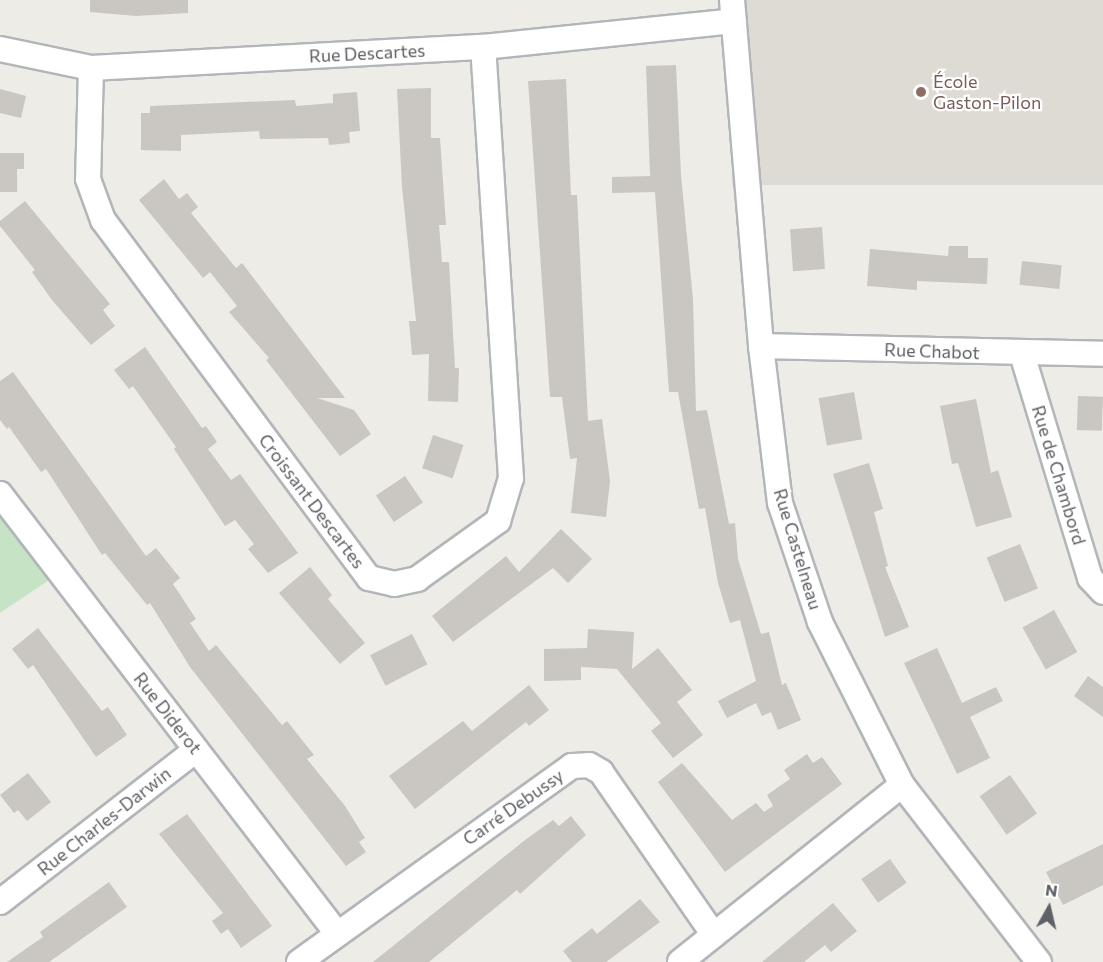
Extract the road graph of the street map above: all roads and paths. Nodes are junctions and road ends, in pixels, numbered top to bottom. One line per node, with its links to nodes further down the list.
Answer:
1 (733, 11): 2 (street, Rue Descartes); 5 (street, Rue Castelneau)
2 (483, 47): 4 (street, Rue Descartes); 4 (street, Croissant Descartes)
3 (0, 49): 4 (street, Rue Descartes)
4 (91, 68)
5 (761, 346): 6 (street, Rue Chabot); 11 (street, Rue Castelneau)
6 (1022, 354): 7 (street, Rue Chabot); 9 (street, Rue de Chambord)
7 (1103, 354)
8 (0, 494): 10 (street, Rue Diderot)
9 (1103, 592)
10 (196, 750): 12 (street, Rue Charles-Darwin); 13 (street, Rue Diderot)
11 (902, 786): 14 (street); 17 (street, Rue Castelneau)
12 (4, 890)
13 (336, 932): 14 (street, Carré Debussy); 15 (street, Carré Debussy)
14 (714, 935): 16 (street)
15 (299, 962)
16 (680, 962)
17 (1039, 962)

